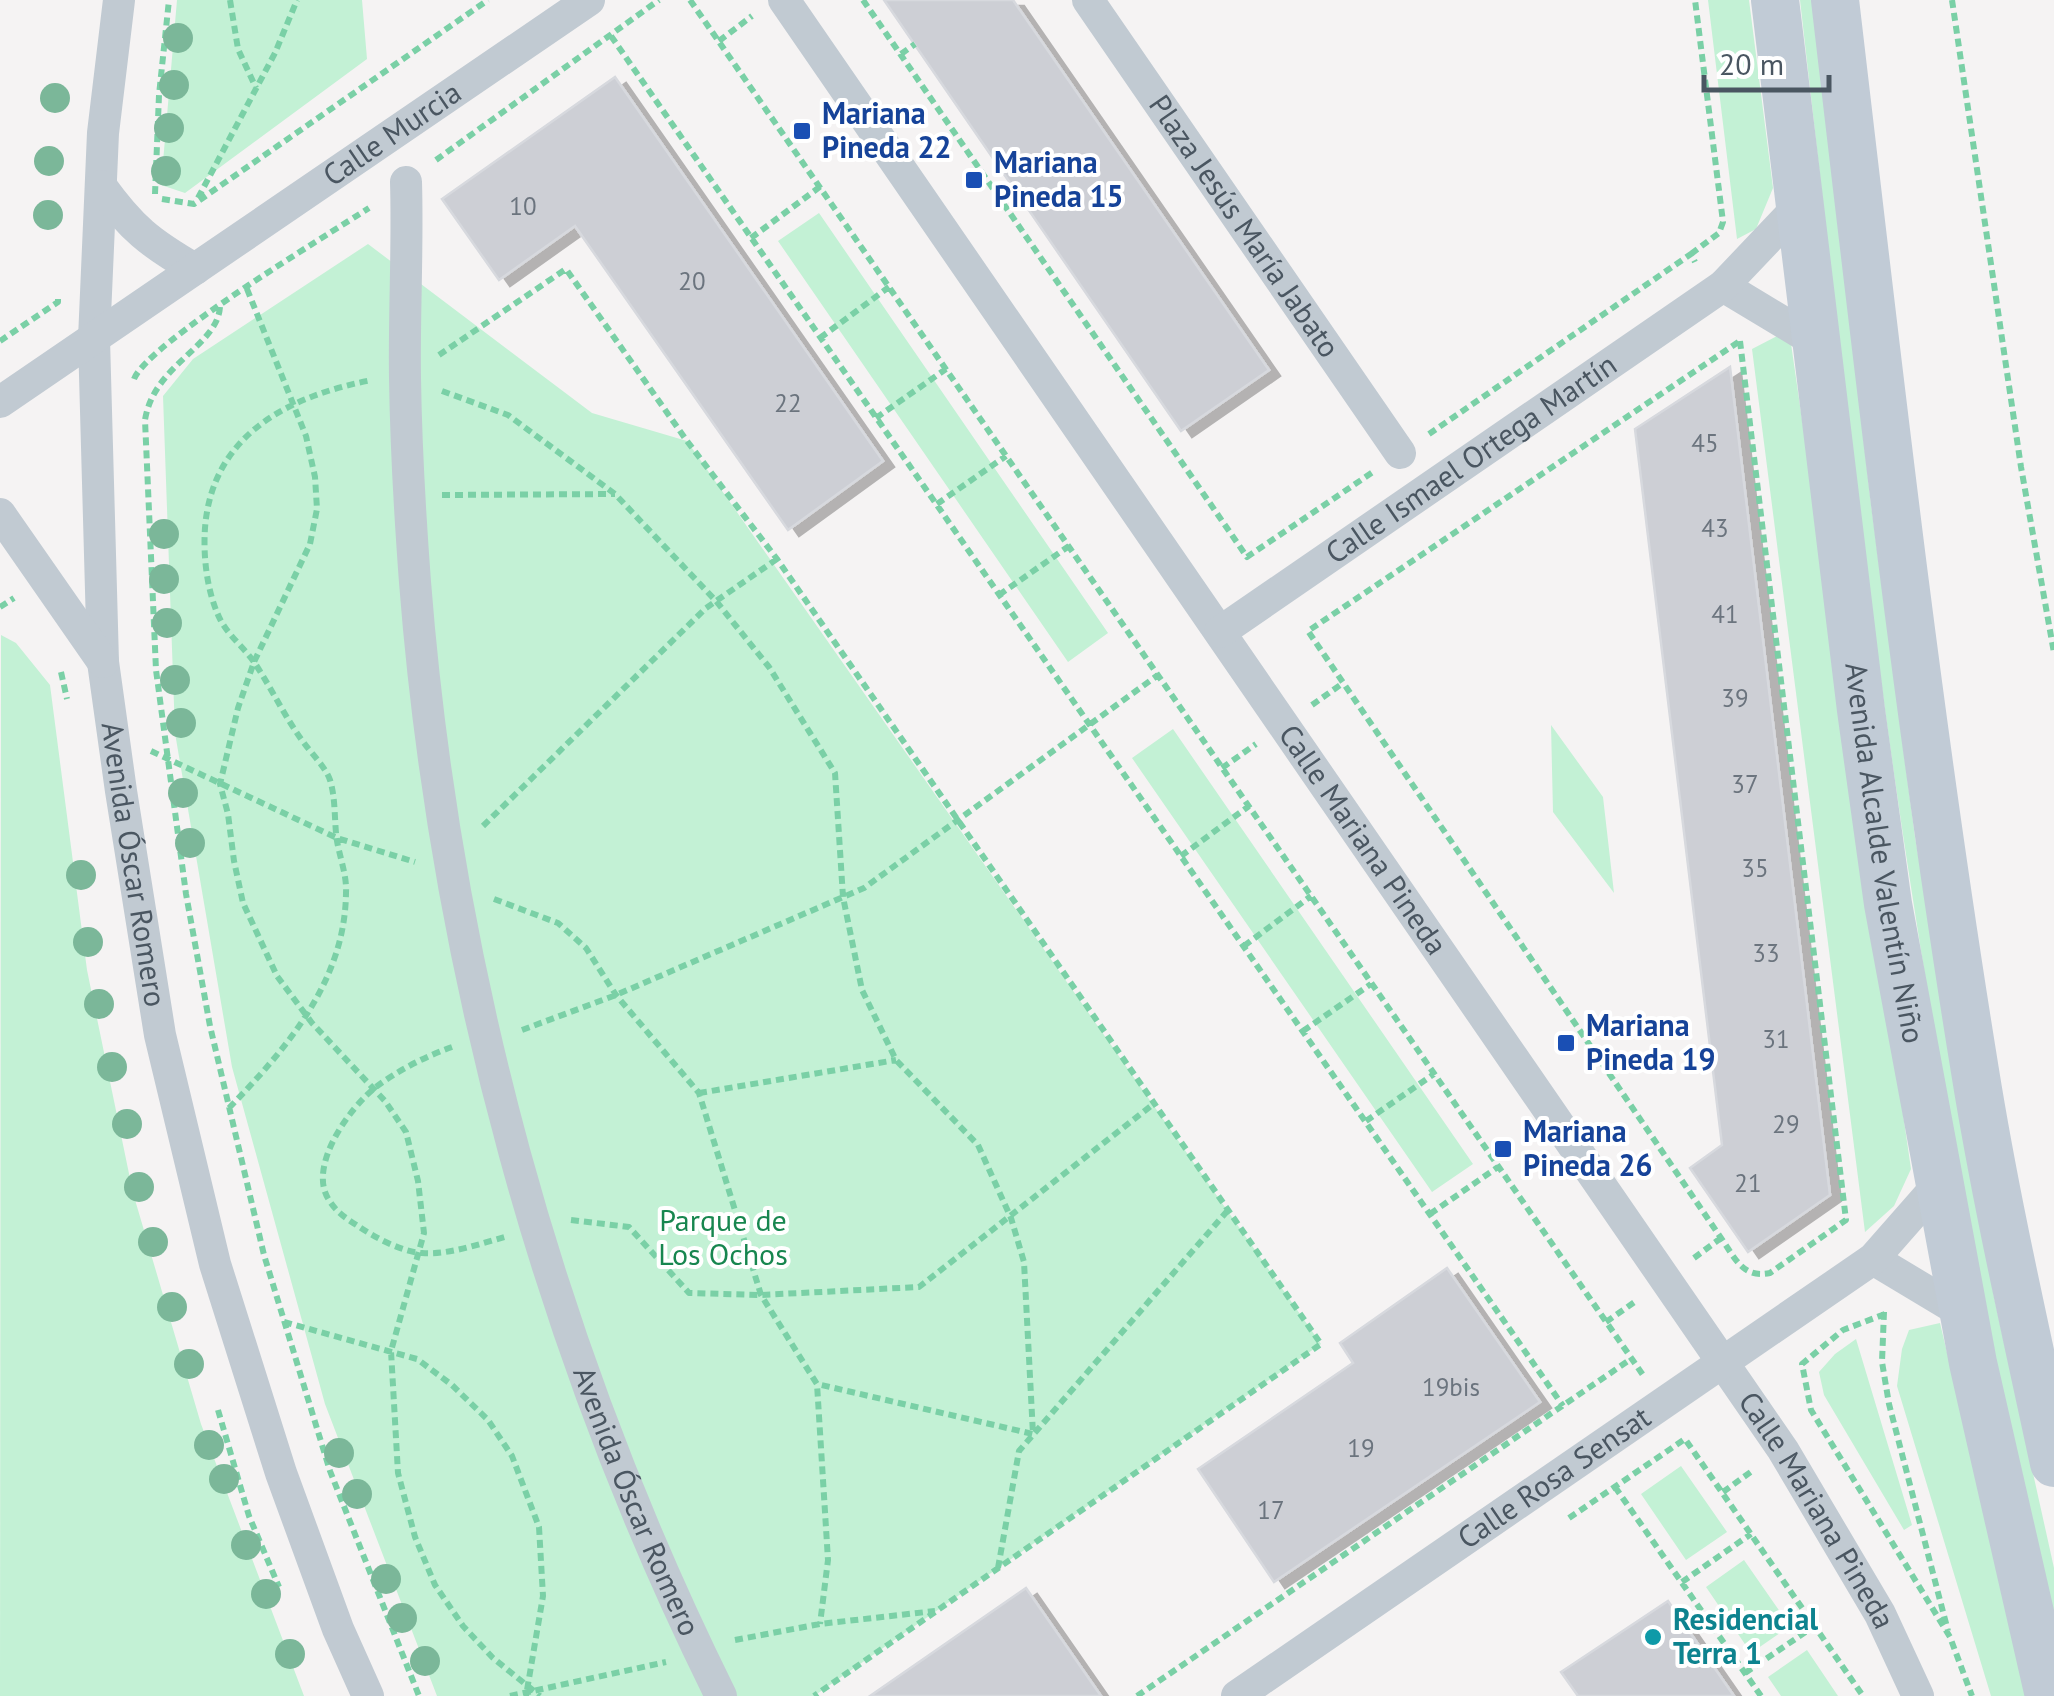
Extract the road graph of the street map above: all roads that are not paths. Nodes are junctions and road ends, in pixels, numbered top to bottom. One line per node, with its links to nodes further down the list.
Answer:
1 (120, 0): 8 (street, Avenida Óscar Romero)
2 (589, 0): 10 (street, Calle Murcia)
3 (1088, 0): 15 (street, Plaza Jesús María Jabato)
4 (1775, 0): 9 (main road, Avenida Alcalde Valentín Niño)
5 (1835, 0): 23 (main road, Avenida Alcalde Valentín Niño)
6 (772, 5): 17 (street, Calle Mariana Pineda)
7 (406, 182): 25 (street, Avenida Óscar Romero)
8 (100, 186): 10 (street); 12 (street, Avenida Óscar Romero)
9 (1798, 206): 11 (street, Calle Ismael Ortega Martín); 13 (main road, Avenida Alcalde Valentín Niño)
10 (195, 269): 12 (street, Calle Murcia)
11 (1723, 286): 13 (street); 17 (street, Calle Ismael Ortega Martín)
12 (94, 338): 14 (street, Calle Murcia); 18 (street, Avenida Óscar Romero)
13 (1816, 342): 19 (main road, Avenida Alcalde Valentín Niño)
14 (0, 402)
15 (1400, 453)
16 (0, 514): 18 (street)
17 (1220, 632): 22 (street, Calle Mariana Pineda)
18 (103, 662): 24 (street, Avenida Óscar Romero)
19 (1938, 1184): 20 (street, Calle Rosa Sensat); 21 (main road, Avenida Alcalde Valentín Niño)
20 (1873, 1259): 21 (street); 22 (street, Calle Rosa Sensat)
21 (1963, 1313): 28 (main road, Avenida Alcalde Valentín Niño)
22 (1723, 1362): 26 (street, Calle Rosa Sensat); 27 (street, Calle Mariana Pineda)
23 (2054, 1463)
24 (368, 1696)
25 (720, 1696)
26 (1237, 1696)
27 (1918, 1696)
28 (2049, 1696)

